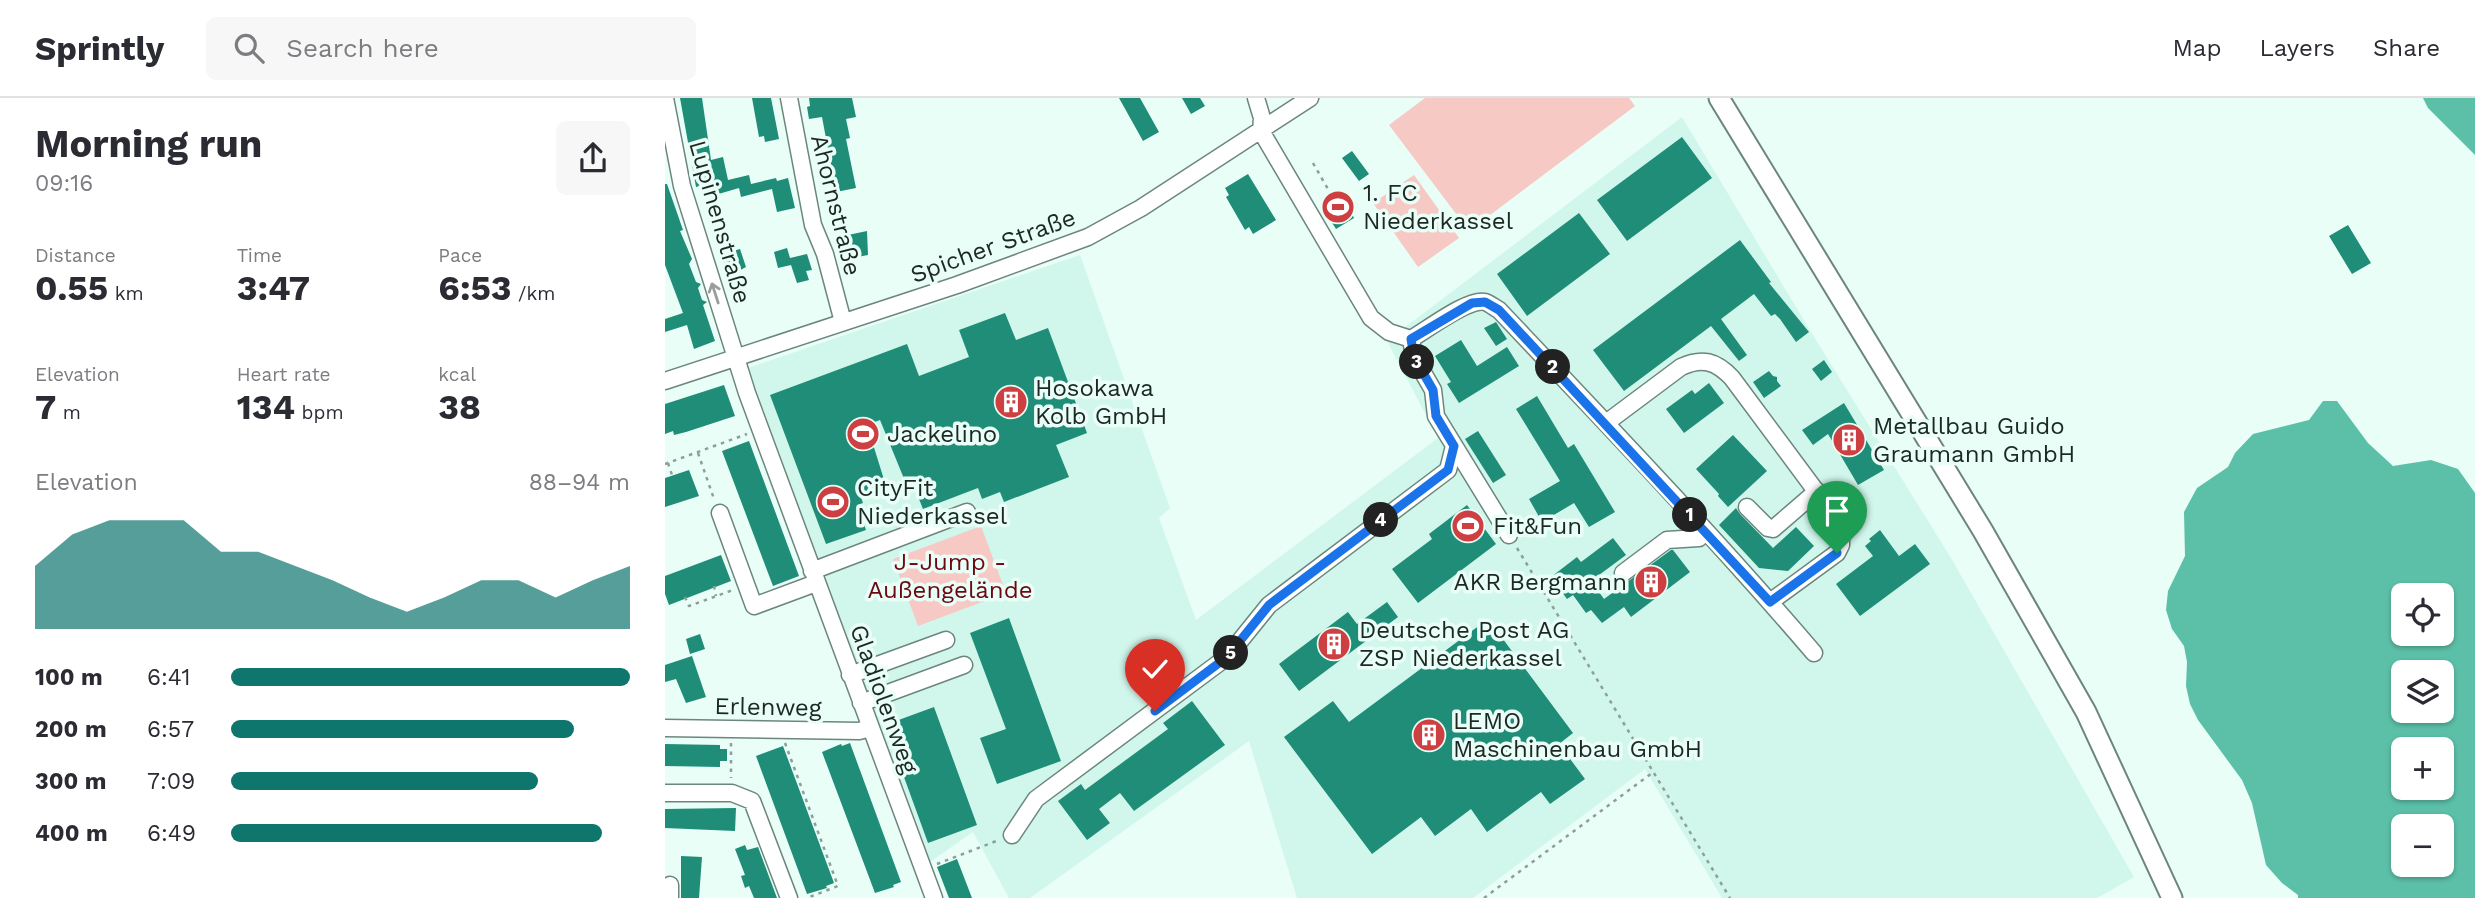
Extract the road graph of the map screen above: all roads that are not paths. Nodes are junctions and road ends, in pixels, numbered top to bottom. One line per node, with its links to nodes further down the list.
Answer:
1 (665, 98): 9 (street, Lupinenstraße, one-way to 1)
2 (789, 98): 7 (street, Ahornstraße)
3 (1257, 98): 6 (street)
4 (1310, 98): 6 (street, Spicher Straße)
5 (1719, 98): 33 (main road)
6 (1261, 131): 7 (street, Spicher Straße); 8 (street)
7 (843, 322): 9 (street, Spicher Straße)
8 (1411, 339): 11 (street); 12 (street)
9 (736, 358): 10 (street, Spicher Straße); 20 (street, Gladiolenweg)
10 (665, 381)
11 (1606, 423): 13 (street); 17 (street)
12 (1454, 446): 18 (street); 30 (street)
13 (1817, 491): 14 (street); 21 (street)
14 (1747, 507)
15 (967, 512): 20 (street)
16 (720, 513): 20 (street)
17 (1705, 531): 19 (street); 21 (street)
18 (1509, 535)
19 (1623, 573)
20 (814, 577): 25 (street, Gladiolenweg)
21 (1770, 602): 23 (street)
22 (946, 640): 25 (street)
23 (1814, 653)
24 (964, 665): 26 (street)
25 (850, 675): 26 (street, Gladiolenweg)
26 (861, 703): 28 (street, Gladiolenweg)
27 (665, 728): 28 (street, Erlenweg)
28 (870, 728): 32 (street, Gladiolenweg)
29 (665, 793): 31 (street)
30 (1012, 835)
31 (789, 898)
32 (934, 898)
33 (2172, 898)

